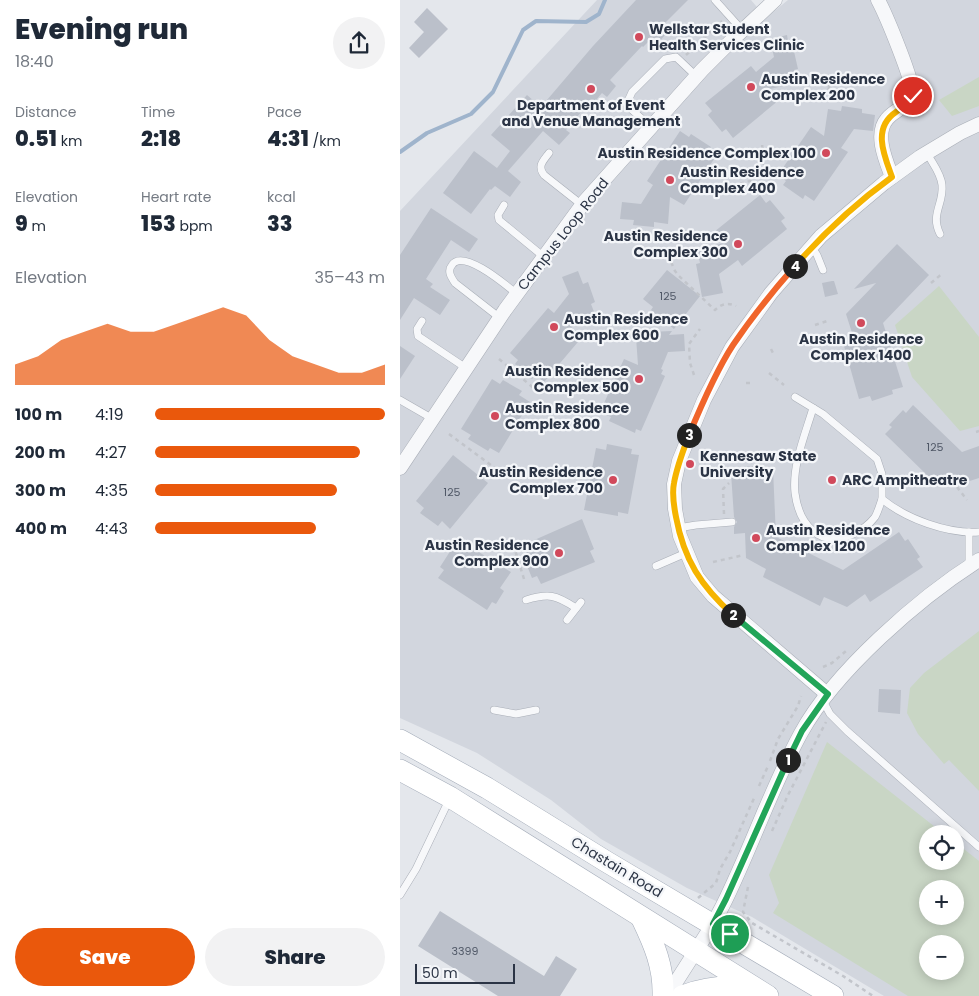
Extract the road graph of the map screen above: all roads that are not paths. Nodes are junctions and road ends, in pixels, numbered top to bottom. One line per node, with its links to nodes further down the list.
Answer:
1 (715, 0): 4 (lane)
2 (775, 0): 4 (street, Campus Loop Road)
3 (878, 0): 10 (street)
4 (742, 30): 5 (street, Campus Loop Road)
5 (696, 76): 7 (street, Campus Loop Road); 7 (lane)
6 (979, 124): 8 (street)
7 (651, 127): 12 (street, Campus Loop Road)
8 (927, 153): 10 (street); 13 (lane)
9 (549, 154): 12 (lane)
10 (892, 177): 14 (street)
11 (504, 205): 15 (lane)
12 (582, 205): 15 (street, Campus Loop Road)
13 (940, 234)
14 (812, 247): 16 (lane); 28 (street)
15 (544, 257): 17 (street, Campus Loop Road)
16 (824, 270)
17 (517, 294): 18 (street, Campus Loop Road); 18 (lane)
18 (500, 318): 20 (street, Campus Loop Road)
19 (422, 321): 20 (lane)
20 (466, 368): 24 (street, Campus Loop Road)
21 (795, 397): 23 (lane)
22 (400, 400): 24 (lane)
23 (813, 408): 26 (lane); 26 (lane)
24 (433, 419): 25 (street, Campus Loop Road)
25 (400, 468)
26 (882, 499): 29 (lane)
27 (728, 522): 28 (lane)
28 (678, 528): 31 (street)
29 (969, 532): 30 (lane); 32 (lane)
30 (979, 532)
31 (686, 554): 33 (lane); 38 (street)
32 (974, 563): 38 (street)
33 (656, 566)
34 (526, 600): 36 (lane)
35 (581, 602): 36 (lane)
36 (576, 608): 37 (lane)
37 (566, 620)
38 (825, 697): 44 (lane); 47 (street)
39 (494, 710): 40 (lane)
40 (536, 710)
41 (400, 740): 47 (main road, Chastain Road)
42 (400, 770): 43 (main road, Chastain Road)
43 (450, 797): 45 (lane); 46 (main road, Chastain Road)
44 (979, 847)
45 (400, 895)
46 (642, 918): 48 (main road, Chastain Road); 50 (main road)
47 (713, 924): 48 (street); 52 (main road, Chastain Road)
48 (696, 950): 49 (main road, Chastain Road); 50 (street)
49 (761, 992): 51 (main road)
50 (665, 996)
51 (682, 996)
52 (834, 996)

